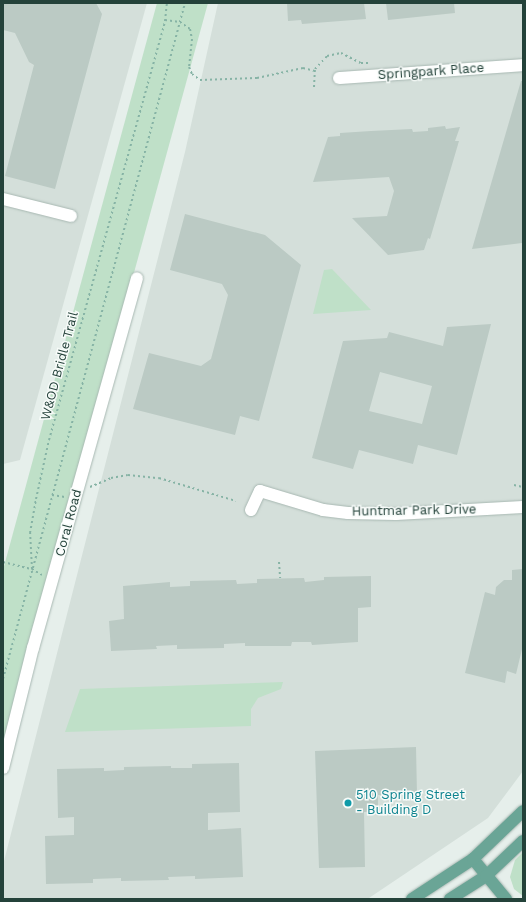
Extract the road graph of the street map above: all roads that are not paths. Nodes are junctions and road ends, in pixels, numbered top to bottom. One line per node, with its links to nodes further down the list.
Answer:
1 (523, 65): 2 (street, Springpark Place)
2 (339, 78)
3 (3, 199): 4 (street)
4 (71, 216)
5 (137, 278): 8 (street, Coral Road)
6 (523, 507): 7 (street, Huntmar Park Drive)
7 (251, 510)
8 (3, 768)
9 (523, 811): 11 (main road)
10 (523, 841): 12 (main road)
11 (473, 859): 12 (main road); 13 (main road)
12 (486, 876): 14 (main road); 15 (main road)
13 (412, 899)
14 (450, 899)
15 (506, 899)

